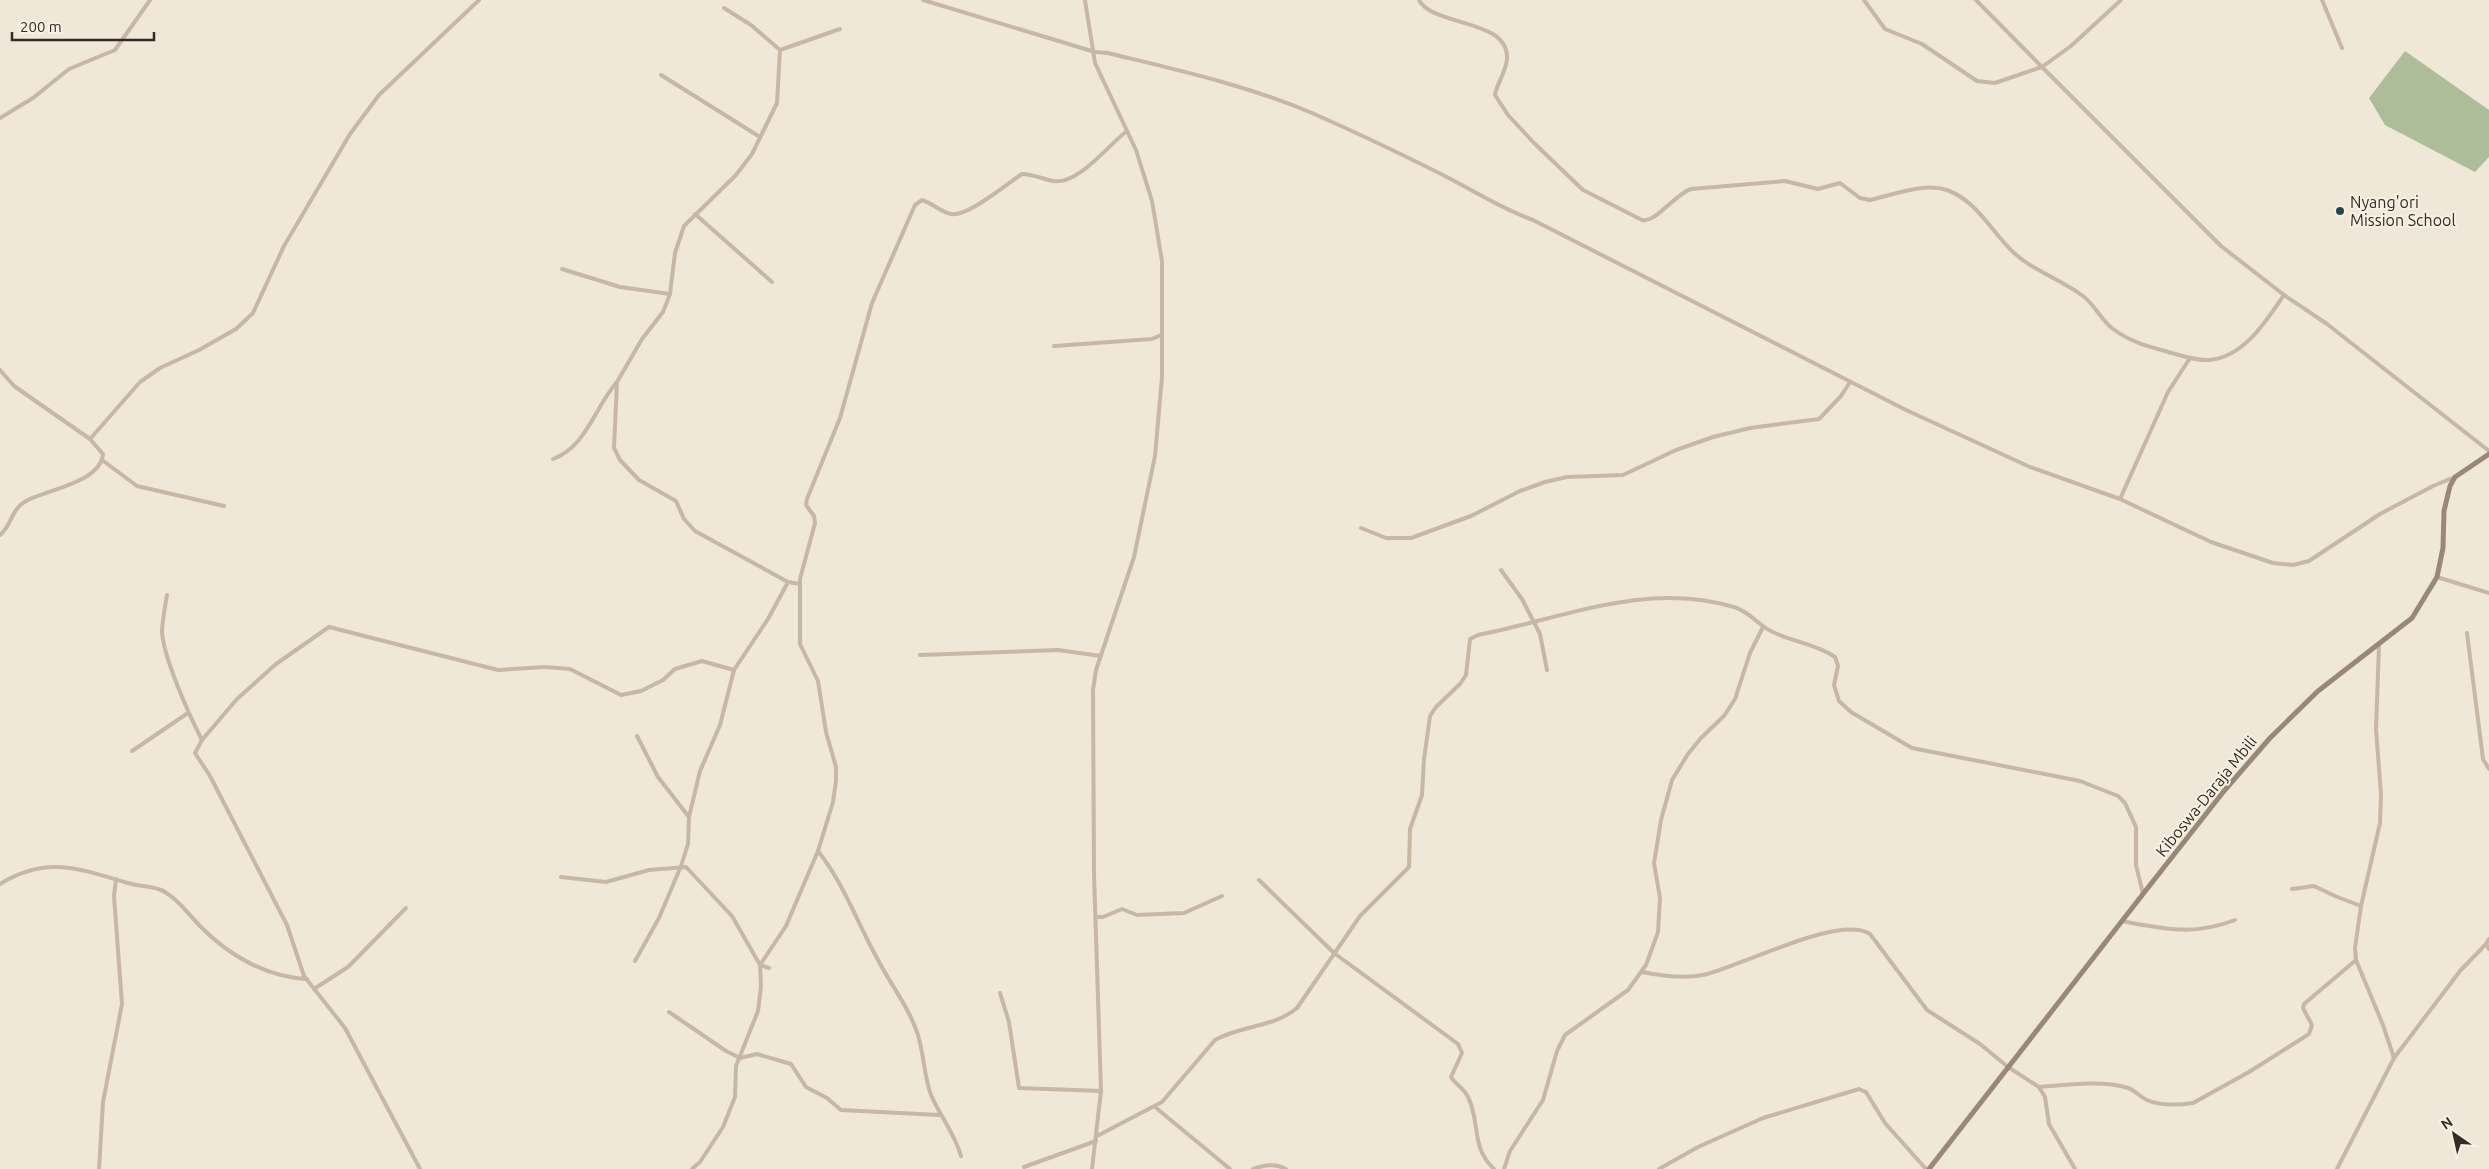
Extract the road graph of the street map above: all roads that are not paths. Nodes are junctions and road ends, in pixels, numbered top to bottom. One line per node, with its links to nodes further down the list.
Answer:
1 (150, 0): 17 (street)
2 (480, 0): 31 (street)
3 (923, 0): 14 (street)
4 (1085, 0): 14 (street)
5 (1419, 0): 27 (street)
6 (1864, 0): 15 (street)
7 (1976, 0): 15 (street)
8 (2122, 0): 15 (street)
9 (2322, 0): 12 (street)
10 (724, 8): 13 (street)
11 (840, 29): 13 (street)
12 (2342, 48)
13 (780, 50): 19 (street)
14 (1095, 52): 18 (street); 30 (street)
15 (2042, 67): 24 (street)
16 (661, 75): 19 (street)
17 (0, 118)
18 (1127, 131): 25 (street); 43 (street)
19 (760, 137): 20 (street)
20 (696, 214): 22 (street); 23 (street)
21 (562, 269): 23 (street)
22 (772, 282)
23 (670, 294): 29 (street)
24 (2284, 295): 27 (street); 32 (street)
25 (1161, 335): 26 (street); 51 (street)
26 (1054, 346)
27 (2190, 358): 36 (street)
28 (0, 370): 31 (street)
29 (617, 382): 33 (street); 42 (street)
30 (1850, 382): 36 (street); 38 (street)
31 (90, 439): 34 (street)
32 (2489, 453): 35 (main road)
33 (553, 459)
34 (102, 460): 37 (street); 39 (street)
35 (2455, 477): 36 (street); 41 (main road, Kiboswa-Daraja Mbili)
36 (2120, 499)
37 (224, 506)
38 (1361, 528)
39 (0, 534)
40 (1501, 570): 46 (street)
41 (2437, 577): 44 (street); 49 (main road, Kiboswa-Daraja Mbili)
42 (788, 582): 43 (street); 52 (street)
43 (800, 584): 60 (street)
44 (2489, 593)
45 (167, 595): 54 (street)
46 (1533, 622): 47 (street); 53 (street); 77 (street)
47 (1763, 627): 67 (street); 82 (street)
48 (2467, 633): 58 (street)
49 (2379, 645): 67 (main road, Kiboswa-Daraja Mbili); 69 (street)
50 (920, 655): 51 (street)
51 (1101, 656): 71 (street)
52 (734, 670): 56 (street); 59 (street)
53 (1547, 670)
54 (188, 713): 56 (street); 57 (street)
55 (637, 736): 59 (street)
56 (202, 740): 83 (street)
57 (132, 751)
58 (2489, 769)
59 (689, 817): 61 (street)
60 (818, 852): 80 (street); 93 (street)
61 (681, 866): 62 (street); 79 (street); 80 (street)
62 (561, 877)
63 (116, 879): 65 (street); 83 (street); 98 (street)
64 (1259, 880): 77 (street)
65 (0, 884)
66 (2292, 889): 69 (street)
67 (2142, 894): 72 (main road, Kiboswa-Daraja Mbili)
68 (1222, 896): 71 (street)
69 (2361, 906): 78 (street)
70 (406, 908): 84 (street)
71 (1096, 917): 91 (street)
72 (2122, 920): 73 (street); 89 (main road, Kiboswa-Daraja Mbili)
73 (2235, 920)
74 (2489, 939): 75 (street)
75 (2486, 944): 76 (street); 88 (street)
76 (2489, 950)
77 (1334, 953): 92 (street); 105 (street)
78 (2356, 960): 88 (street); 90 (street)
79 (635, 962)
80 (760, 965): 81 (street); 87 (street)
81 (769, 968)
82 (1642, 972): 89 (street); 106 (street)
83 (307, 979): 84 (street)
84 (314, 989): 99 (street)
85 (1000, 993): 91 (street)
86 (669, 1012): 87 (street)
87 (740, 1058): 93 (street); 100 (street)
88 (2394, 1058): 110 (street)
89 (2008, 1067): 90 (street); 108 (main road, Kiboswa-Daraja Mbili)
90 (2039, 1087): 109 (street)
91 (1101, 1091): 94 (street)
92 (1156, 1107): 94 (street); 102 (street)
93 (939, 1115): 96 (street)
94 (1096, 1136): 95 (street)
95 (1096, 1141): 97 (street); 101 (street)
96 (960, 1156)
97 (1024, 1167)
98 (99, 1169)
99 (420, 1169)
100 (692, 1169)
101 (1092, 1169)
102 (1230, 1169)
103 (1253, 1169): 104 (street)
104 (1286, 1169)
105 (1494, 1169)
106 (1504, 1169)
107 (1658, 1169): 108 (street)
108 (1927, 1169)
109 (2075, 1169)
110 (2337, 1169)

